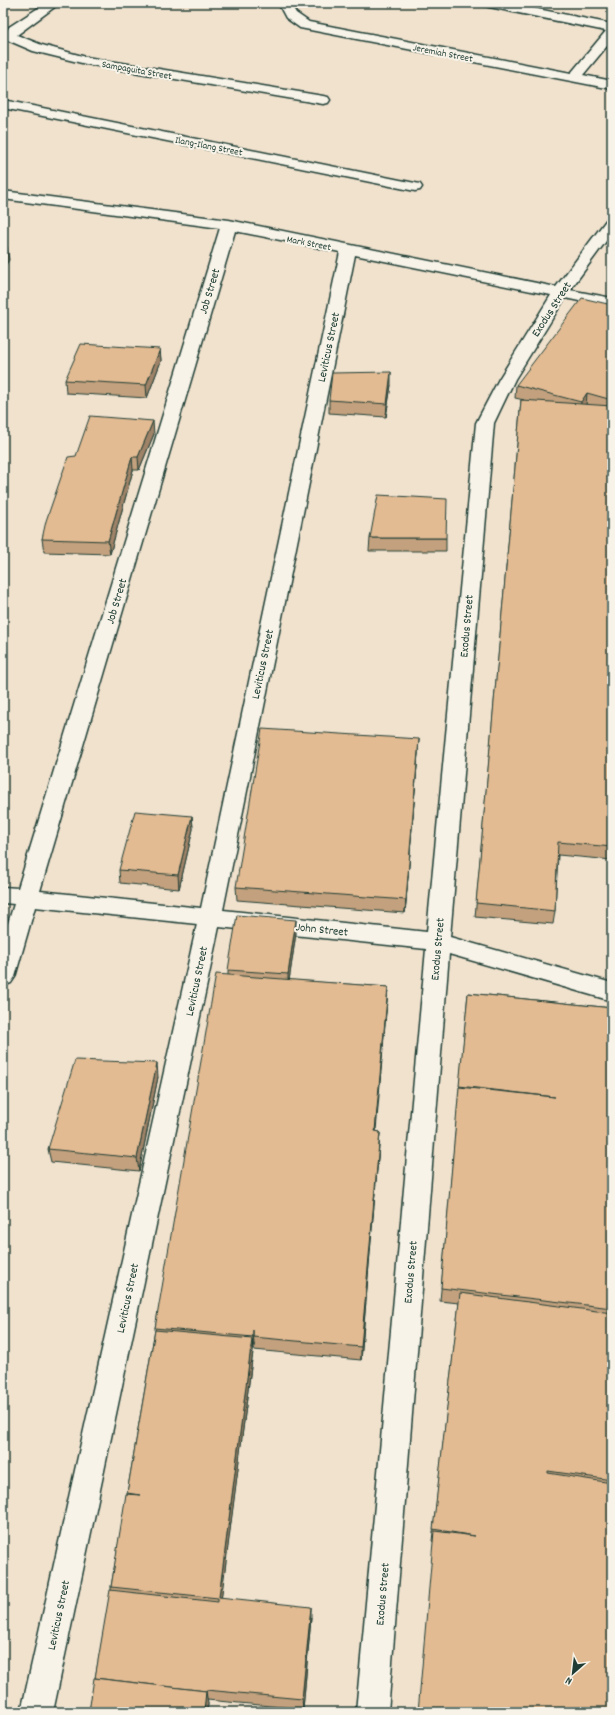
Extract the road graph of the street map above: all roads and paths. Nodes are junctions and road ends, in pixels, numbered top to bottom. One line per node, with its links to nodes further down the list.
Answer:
1 (54, 3): 8 (street, Sampaguita Street)
2 (284, 3): 6 (street, Jeremiah Street)
3 (489, 3): 4 (street)
4 (612, 28)
5 (612, 32): 6 (street)
6 (575, 77): 7 (street, Jeremiah Street)
7 (612, 85)
8 (323, 100)
9 (3, 104): 10 (street, Ilang-Ilang Street)
10 (415, 187)
11 (3, 195): 13 (street, Mark Street)
12 (612, 222): 15 (street, Exodus Street)
13 (229, 225): 14 (street, Mark Street); 18 (street, Job Street)
14 (348, 250): 15 (street, Mark Street); 19 (street, Leviticus Street)
15 (560, 293): 16 (street, Mark Street); 20 (street, Exodus Street)
16 (612, 303)
17 (3, 895): 18 (street, John Street)
18 (27, 898): 19 (street, John Street); 21 (street, Job Street)
19 (210, 918): 20 (street, John Street); 23 (street, Leviticus Street)
20 (438, 942): 22 (street, John Street); 24 (street, Exodus Street)
21 (3, 977)
22 (612, 992)
23 (37, 1712)
24 (372, 1712)

